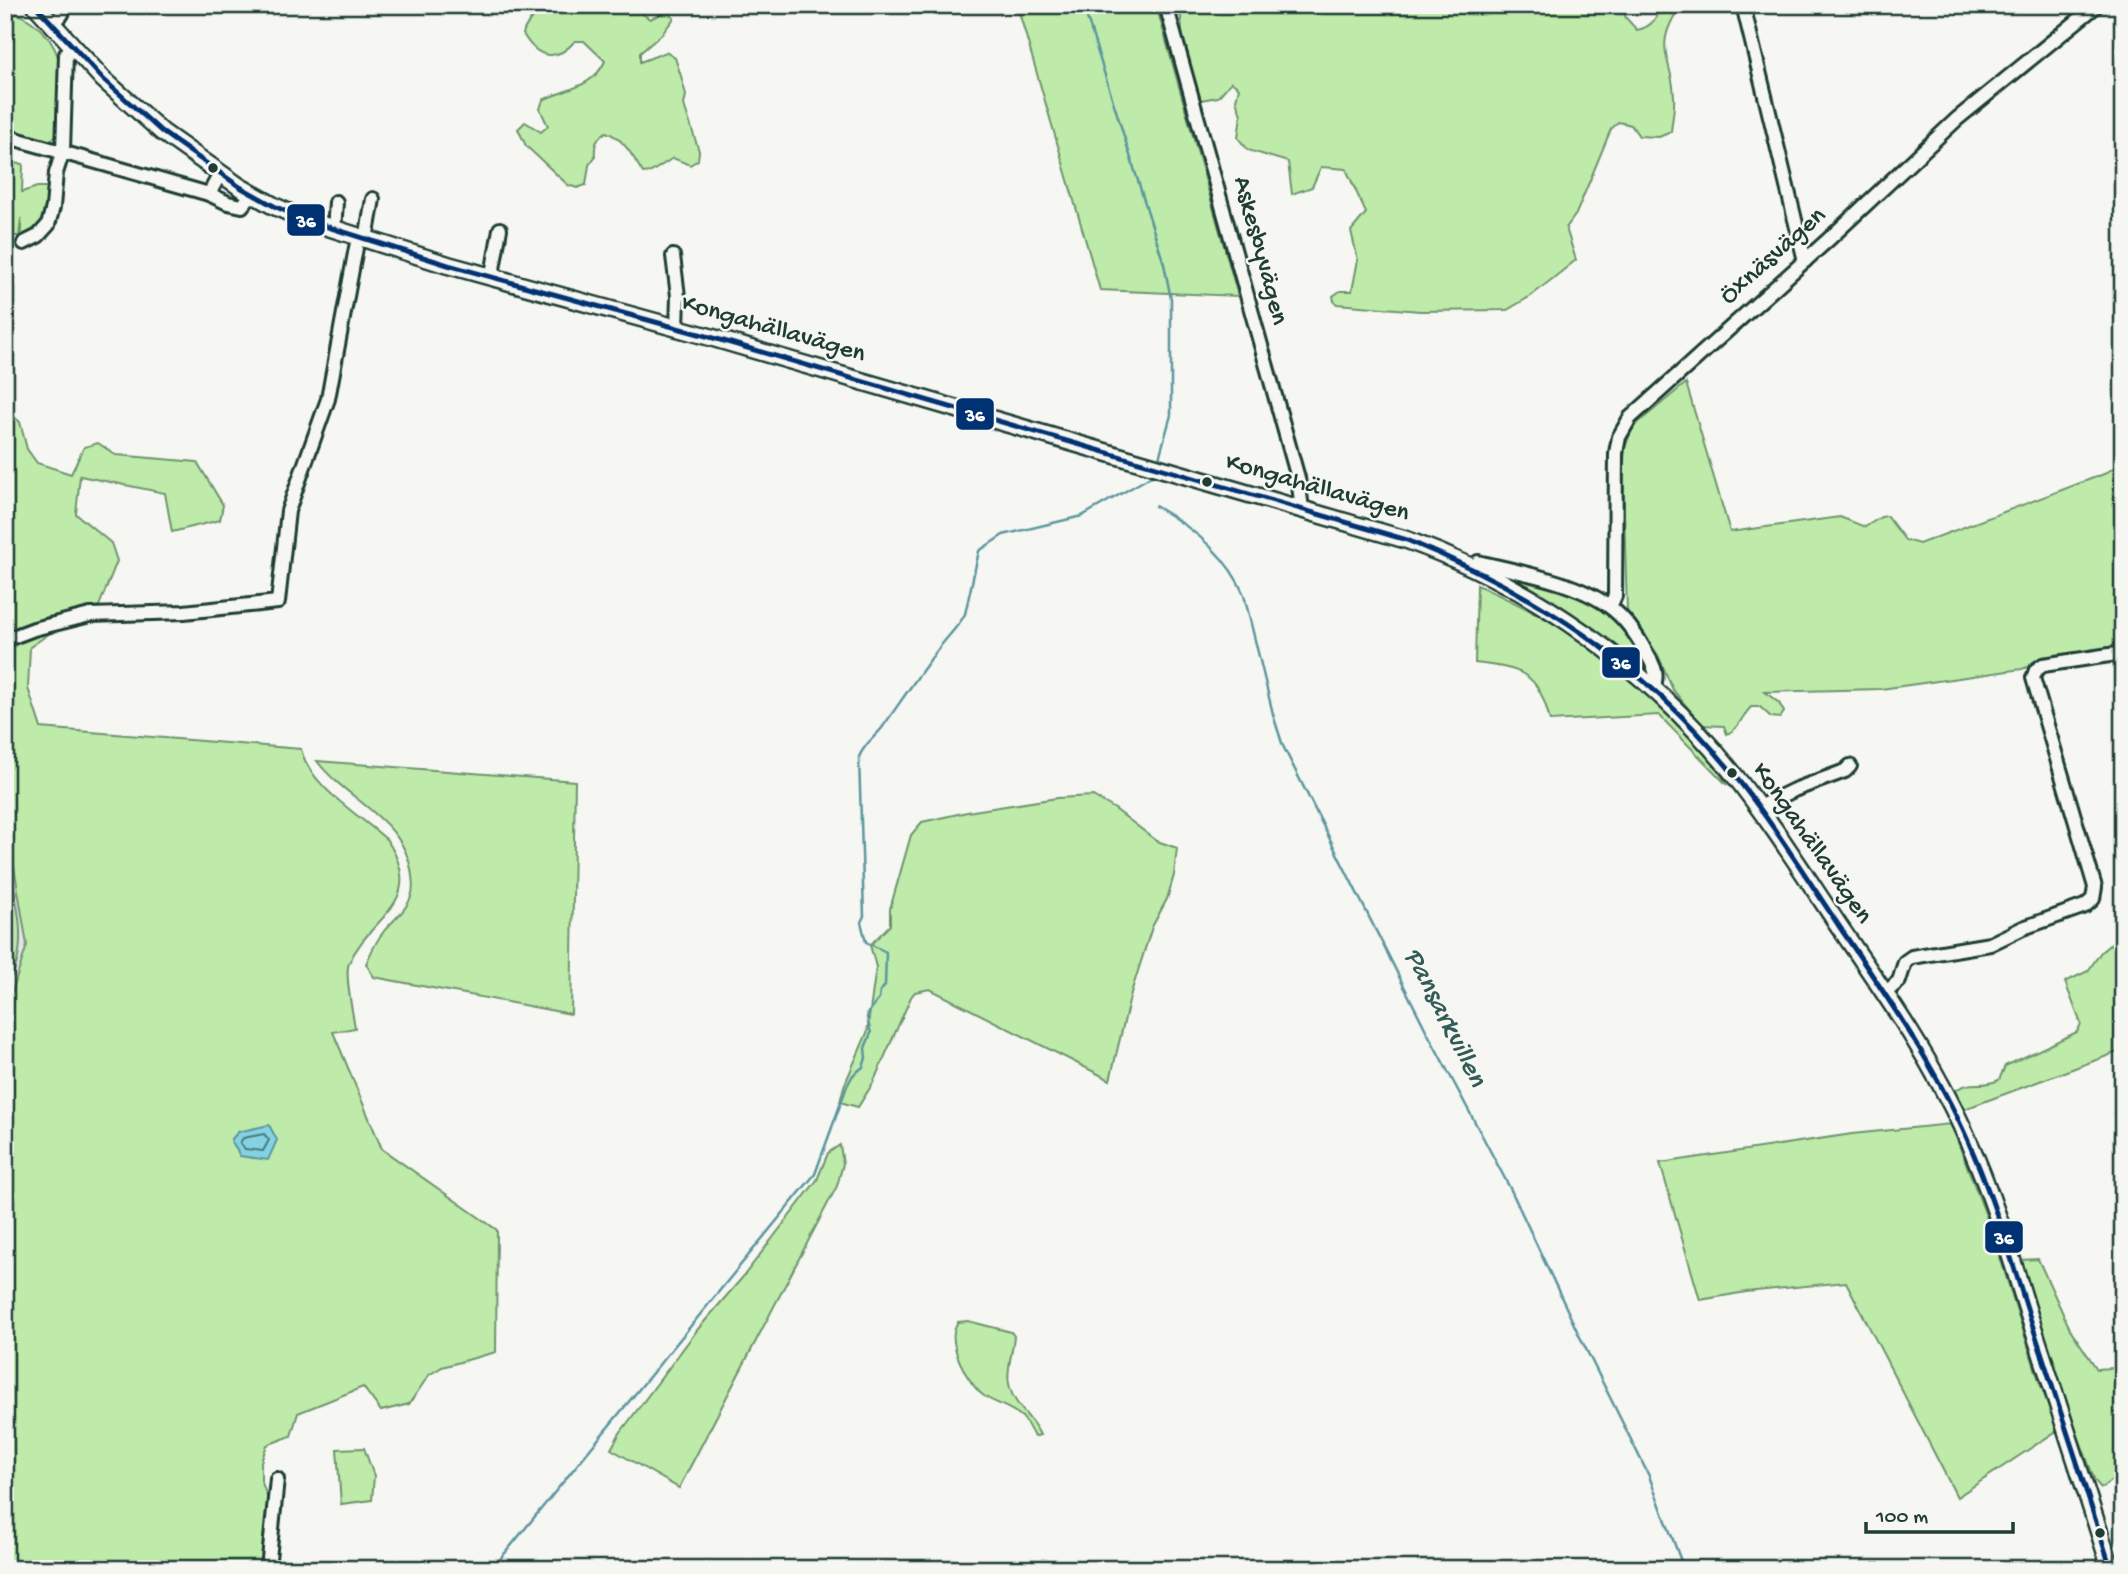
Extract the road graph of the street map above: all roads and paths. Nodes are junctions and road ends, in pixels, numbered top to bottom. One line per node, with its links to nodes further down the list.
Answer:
1 (35, 5): 6 (street, Kongahällavägen)
2 (64, 5): 6 (street)
3 (1166, 5): 23 (street, Askesbyvägen)
4 (1743, 5): 20 (street)
5 (2097, 5): 20 (street, Öxnäsvägen)
6 (53, 25): 7 (street, Kongahällavägen)
7 (72, 46): 9 (street); 10 (street, Kongahällavägen)
8 (5, 136): 9 (street)
9 (63, 151): 11 (street); 18 (street)
10 (219, 174): 11 (street); 12 (street, Kongahällavägen)
11 (209, 194): 12 (street)
12 (252, 194): 16 (street, Kongahällavägen)
13 (373, 199): 17 (street)
14 (336, 202): 16 (street)
15 (500, 229): 21 (street)
16 (334, 230): 17 (street, Kongahällavägen)
17 (362, 238): 21 (street, Kongahällavägen); 26 (street)
18 (24, 243)
19 (673, 256): 22 (street)
20 (1805, 261): 25 (street, Öxnäsvägen)
21 (492, 275): 22 (street, Kongahällavägen)
22 (677, 329): 23 (street, Kongahällavägen)
23 (1302, 509): 24 (street, Kongahällavägen)
24 (1474, 567): 25 (street); 28 (street, Kongahällavägen)
25 (1610, 607): 28 (street)
26 (5, 640)
27 (2123, 653): 31 (street)
28 (1653, 688): 30 (street, Kongahällavägen)
29 (1850, 766): 30 (street)
30 (1759, 807): 31 (street, Kongahällavägen)
31 (1885, 993): 34 (street, Kongahällavägen)
32 (277, 1479): 33 (street)
33 (268, 1569)
34 (2111, 1569)

